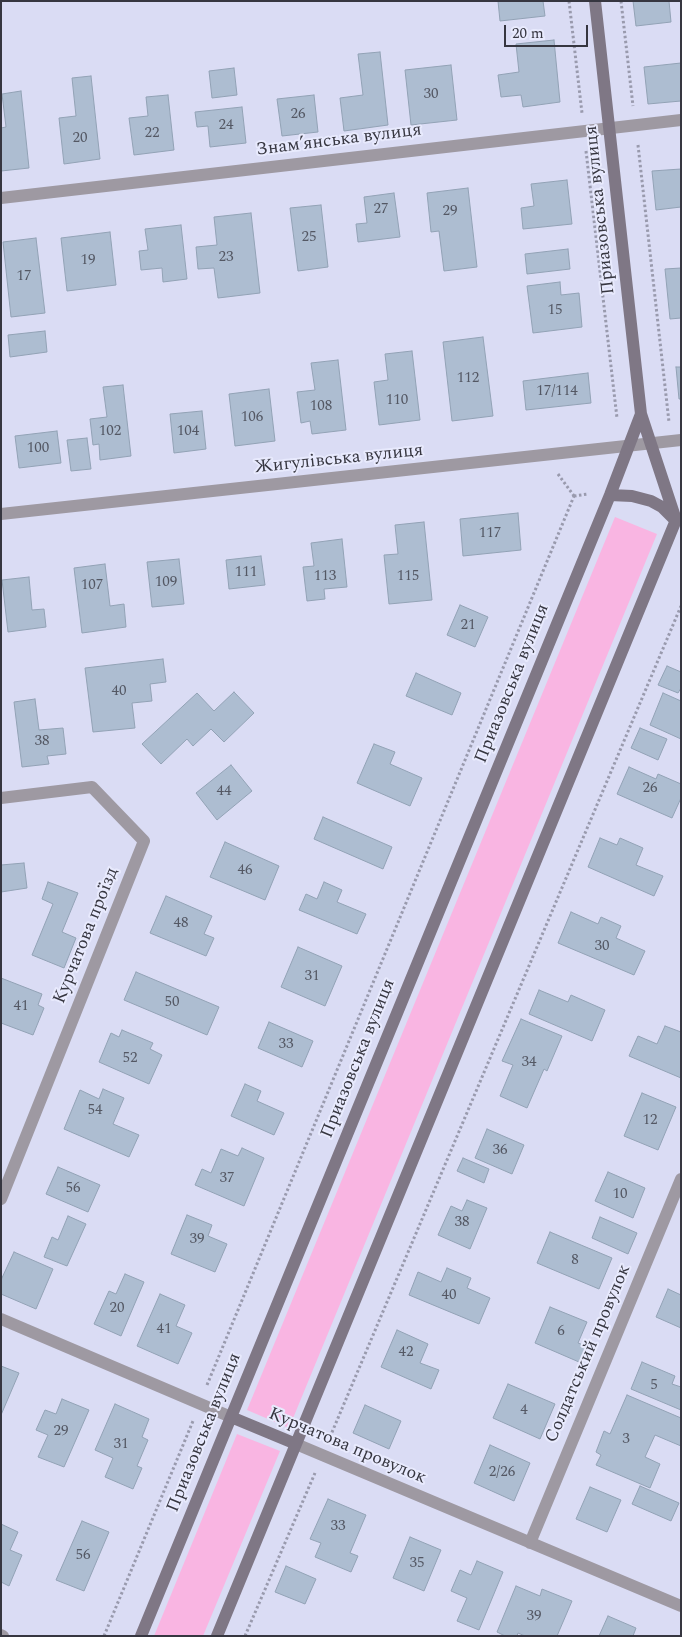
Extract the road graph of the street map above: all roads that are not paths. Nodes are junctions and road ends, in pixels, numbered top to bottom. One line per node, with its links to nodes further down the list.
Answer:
1 (595, 1): 3 (street, Приазовська вулиця)
2 (681, 120): 3 (street, Знам’янська вулиця)
3 (610, 127): 4 (street, Знам’янська вулиця); 5 (street, Приазовська вулиця)
4 (1, 198)
5 (641, 414): 7 (street, Приазовська вулиця); 8 (street, Приазовська вулиця)
6 (676, 440): 7 (street, Жигулівська вулиця)
7 (651, 444): 8 (street, Жигулівська вулиця); 11 (street, Приазовська вулиця)
8 (624, 447): 9 (street, Приазовська вулиця); 10 (street, Жигулівська вулиця)
9 (610, 495): 11 (street); 16 (street, Приазовська вулиця)
10 (1, 514)
11 (676, 520): 17 (street)
12 (1, 798): 14 (street, Курчатова проїзд)
13 (681, 1179): 18 (street, Солдатський провулок)
14 (1, 1199)
15 (1, 1319): 16 (street, Курчатова провулок)
16 (230, 1417): 17 (street, Курчатова провулок); 20 (street, Приазовська вулиця)
17 (296, 1444): 18 (street, Курчатова провулок); 21 (street)
18 (530, 1543): 19 (street, Курчатова провулок)
19 (681, 1606)
20 (141, 1636)
21 (217, 1636)

